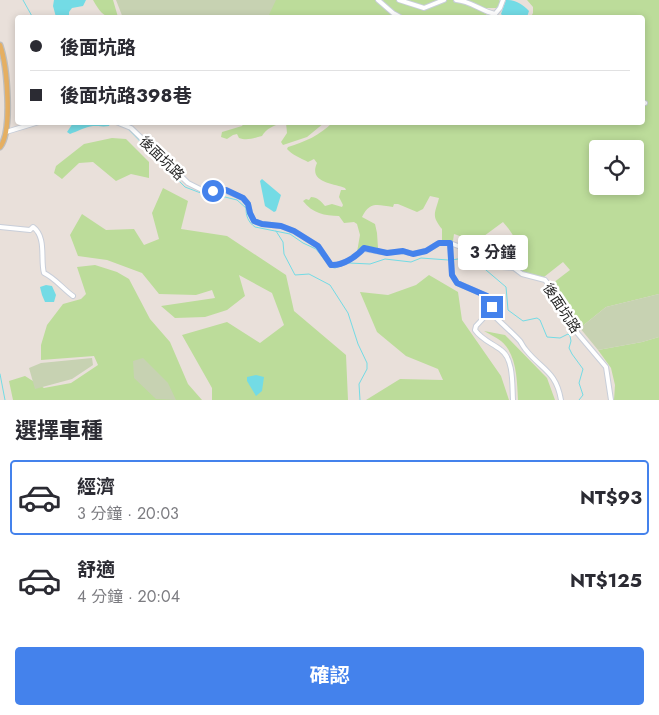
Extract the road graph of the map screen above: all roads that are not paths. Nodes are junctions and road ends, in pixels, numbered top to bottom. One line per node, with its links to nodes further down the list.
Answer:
1 (378, 0): 6 (street)
2 (399, 0): 3 (street)
3 (444, 0)
4 (456, 0): 5 (street)
5 (503, 0)
6 (397, 15)
7 (0, 46): 10 (main road)
8 (29, 125): 10 (street)
9 (125, 125): 13 (street, 後面坑路)
10 (6, 132): 11 (main road)
11 (0, 148)
12 (0, 227): 14 (street)
13 (450, 243): 15 (street); 18 (street, 後面坑路)
14 (73, 296)
15 (490, 310): 16 (street); 17 (street)
16 (513, 400)
17 (561, 400)
18 (611, 400)

